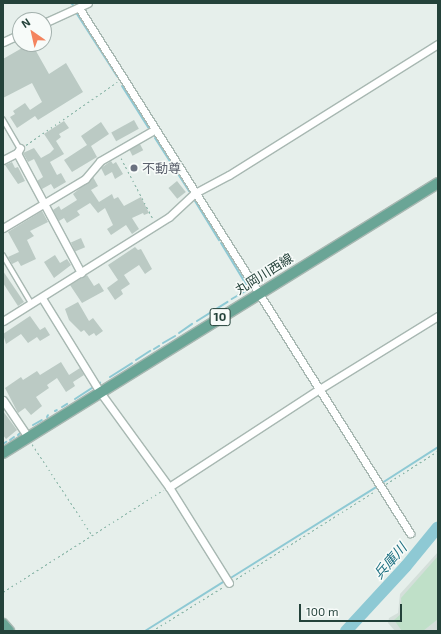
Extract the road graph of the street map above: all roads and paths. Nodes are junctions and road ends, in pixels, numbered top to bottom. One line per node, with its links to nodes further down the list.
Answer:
1 (88, 3): 2 (street)
2 (79, 8): 3 (street); 5 (street)
3 (52, 20)
4 (438, 44): 12 (street)
5 (122, 78): 7 (street); 8 (path)
6 (3, 119): 8 (lane)
7 (154, 130): 9 (street); 12 (street)
8 (19, 151): 10 (street); 13 (street)
9 (117, 151): 13 (street); 14 (path)
10 (3, 160)
11 (438, 183): 18 (main road, 丸岡川西線 / 10)
12 (195, 194): 14 (street); 18 (street)
13 (45, 204): 15 (street); 17 (street)
14 (156, 225): 17 (street)
15 (3, 228)
16 (3, 255): 20 (lane)
17 (81, 273): 19 (street)
18 (258, 294): 23 (street); 24 (main road, 丸岡川西線 / 10)
19 (42, 298): 20 (street); 24 (street)
20 (32, 304): 22 (street)
21 (438, 316): 23 (street)
22 (3, 321)
23 (318, 390): 29 (street); 30 (street)
24 (100, 392): 26 (main road, 丸岡川西線 / 10); 29 (street)
25 (3, 400): 26 (street)
26 (28, 437): 28 (main road, 丸岡川西線 / 10); 32 (path)
27 (438, 451): 30 (path)
28 (3, 453)
29 (169, 487): 32 (path); 33 (street)
30 (380, 488): 31 (street); 33 (path)
31 (410, 533)
32 (92, 535): 34 (path)
33 (229, 583): 37 (path)
34 (3, 592)
35 (3, 624): 36 (main road)
36 (9, 631)
37 (152, 631)

